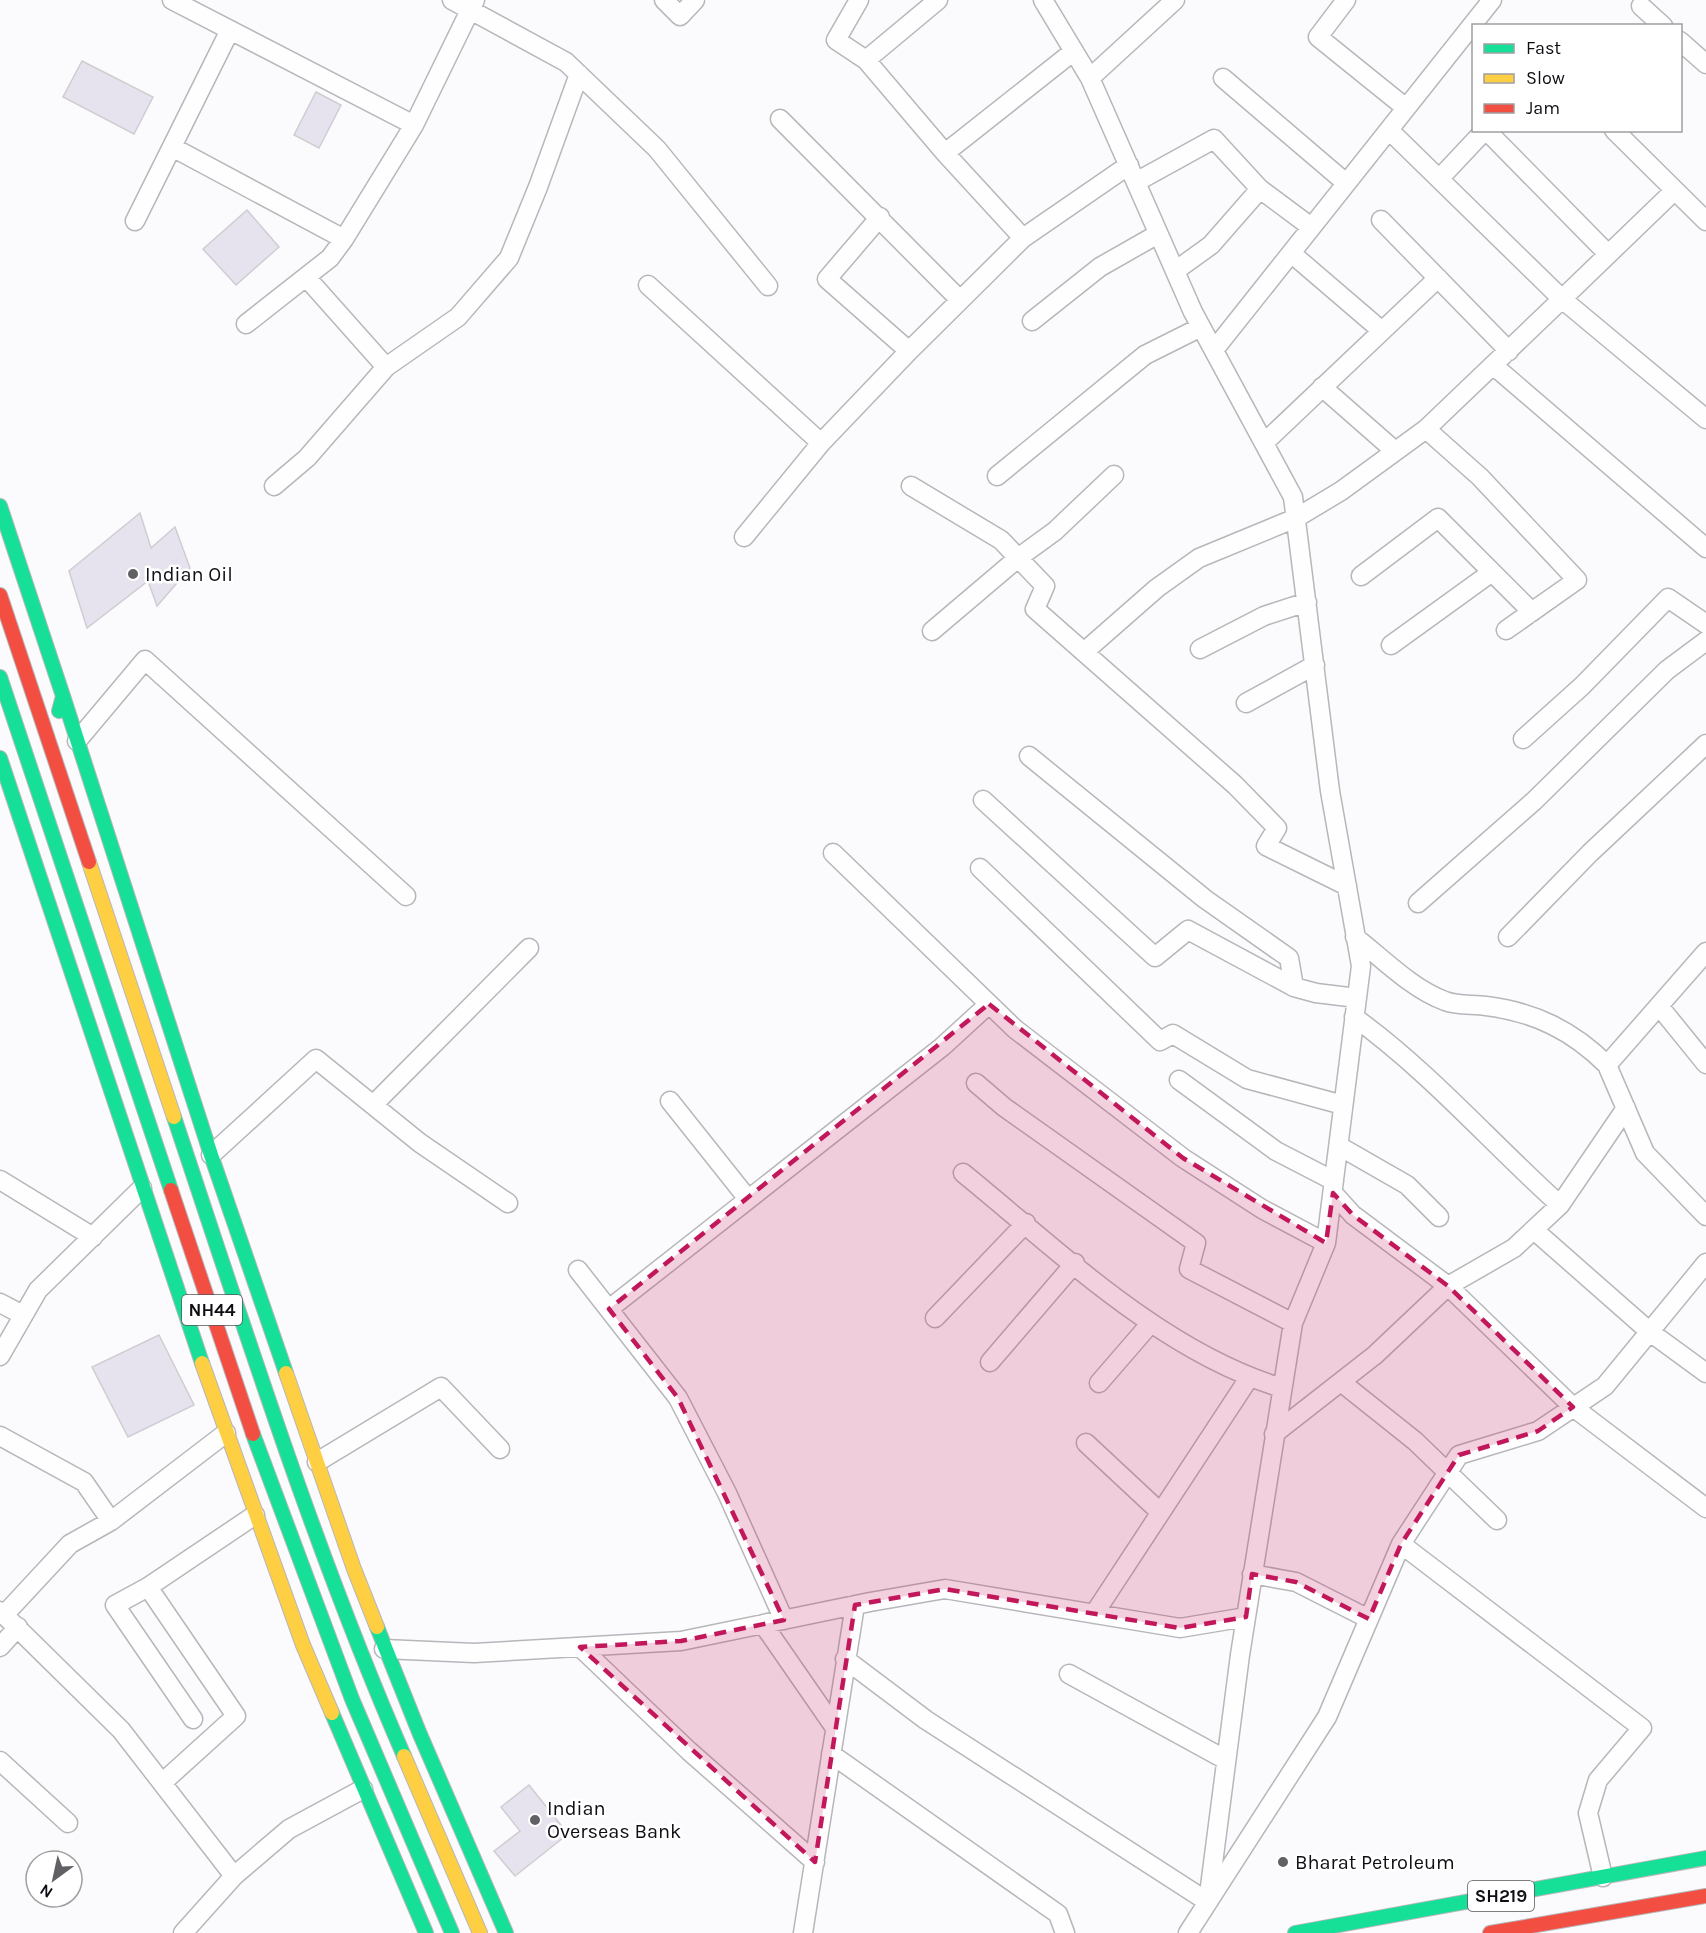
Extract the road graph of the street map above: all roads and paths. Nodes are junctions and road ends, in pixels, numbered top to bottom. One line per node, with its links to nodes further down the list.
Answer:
1 (172, 0): 16 (street)
2 (452, 0): 11 (street)
3 (664, 0): 4 (street)
4 (695, 0)
5 (859, 0): 19 (street)
6 (938, 0): 19 (street)
7 (1043, 0): 18 (street)
8 (1175, 0): 22 (street)
9 (1346, 0): 24 (street)
10 (1492, 0): 13 (street)
11 (473, 5): 21 (street); 26 (street)
12 (1641, 6): 14 (street)
13 (1473, 24)
14 (1661, 24)
15 (1472, 25): 24 (street)
16 (230, 30): 26 (street); 31 (street)
17 (1682, 43): 20 (street)
18 (1074, 51): 22 (street); 32 (street)
19 (866, 60): 32 (street)
20 (1706, 64)
21 (579, 74): 53 (street); 64 (street)
22 (1090, 78): 33 (street)
23 (1223, 78): 36 (street)
24 (1406, 108): 27 (street)
25 (780, 119): 39 (street)
26 (414, 125): 46 (street)
27 (1389, 130): 34 (street); 36 (street)
28 (1484, 132): 34 (street)
29 (1488, 132): 48 (street)
30 (1616, 132): 38 (street)
31 (172, 147): 40 (street); 46 (street)
32 (945, 153): 45 (street)
33 (1129, 165): 35 (street); 45 (street)
34 (1439, 179): 54 (street)
35 (1136, 182): 37 (street); 44 (street)
36 (1346, 183): 43 (street)
37 (1260, 189): 43 (street); 49 (street)
38 (1674, 191): 42 (street); 48 (street)
39 (880, 218): 55 (street); 61 (street)
40 (135, 220)
41 (1381, 220): 51 (street)
42 (1706, 221)
43 (1311, 227): 47 (street)
44 (1158, 234): 49 (street); 56 (street)
45 (1023, 238): 55 (street)
46 (344, 239): 50 (street)
47 (1291, 254): 59 (street); 60 (street)
48 (1608, 254): 54 (street)
49 (1175, 271): 58 (street)
50 (306, 277): 57 (street); 64 (street)
51 (1438, 278): 59 (street); 62 (street)
52 (648, 285): 68 (street)
53 (768, 286)
54 (1562, 298): 62 (street); 66 (street)
55 (960, 300): 61 (street)
56 (1032, 321)
57 (246, 324)
58 (1201, 327): 60 (street); 72 (street)
59 (1382, 331): 65 (street)
60 (1214, 350): 69 (street)
61 (909, 351): 68 (street)
62 (1509, 351): 63 (street)
63 (1494, 366): 67 (street); 78 (street)
64 (386, 367): 73 (street)
65 (1322, 387): 69 (street); 70 (street)
66 (1706, 419)
67 (1426, 429): 70 (street); 84 (street)
68 (821, 443): 77 (street)
69 (1264, 443): 76 (street)
70 (1395, 451): 76 (street)
71 (1114, 475): 79 (street)
72 (997, 476)
73 (274, 486)
74 (911, 486): 79 (street)
75 (0, 506): 95 (main road)
76 (1296, 518): 83 (street); 91 (street)
77 (744, 537)
78 (1706, 548)
79 (1018, 558): 87 (street); 91 (street)
80 (1492, 572): 81 (street); 84 (street); 89 (street)
81 (1361, 576)
82 (0, 595): 94 (main road, NH44)
83 (1307, 602): 90 (street); 92 (street)
84 (1532, 612): 86 (street)
85 (1706, 624): 98 (street)
86 (1506, 630)
87 (932, 631)
88 (1706, 641): 109 (street)
89 (1392, 645)
90 (1200, 649)
91 (1084, 652): 107 (street)
92 (1315, 665): 96 (street); 107 (street)
93 (0, 677): 205 (main road, NH44)
94 (32, 693): 97 (main road); 101 (main road, NH44)
95 (63, 696): 97 (main road); 100 (main road)
96 (1246, 704)
97 (57, 723): 100 (main road); 101 (main road)
98 (1523, 739)
99 (1706, 744): 111 (street)
100 (79, 747): 108 (street); 128 (main road)
101 (50, 750): 206 (main road, NH44)
102 (1029, 756): 114 (street)
103 (0, 758): 132 (main road)
104 (983, 801): 114 (street)
105 (833, 853): 116 (street)
106 (980, 868): 125 (street)
107 (1347, 886): 110 (street)
108 (406, 896)
109 (1418, 903)
110 (1355, 937): 115 (street); 119 (street)
111 (1508, 937)
112 (529, 948): 124 (street)
113 (1706, 952): 117 (street)
114 (1294, 987): 115 (street)
115 (1357, 998): 118 (street)
116 (989, 1004): 133 (street); 141 (street)
117 (1659, 1006): 119 (street); 120 (street)
118 (1354, 1017): 125 (street); 135 (street)
119 (1607, 1065): 126 (street)
120 (1706, 1065)
121 (1179, 1080): 131 (street)
122 (976, 1083): 150 (street)
123 (670, 1101): 133 (street)
124 (373, 1105): 128 (street); 134 (street)
125 (1343, 1105): 127 (street)
126 (1626, 1108): 135 (street); 136 (street)
127 (1339, 1146): 131 (street); 137 (street)
128 (211, 1155): 166 (main road)
129 (963, 1173): 138 (street)
130 (0, 1180): 140 (street)
131 (1334, 1187): 141 (street); 145 (street)
132 (142, 1188): 140 (street); 161 (main road)
133 (748, 1199): 147 (street)
134 (508, 1203)
135 (1560, 1205): 139 (street)
136 (1706, 1216)
137 (1439, 1217)
138 (1026, 1224): 142 (street); 149 (street)
139 (1534, 1230): 145 (street); 152 (street)
140 (93, 1237): 148 (street)
141 (1326, 1243): 150 (street)
142 (1075, 1263): 151 (street); 154 (street)
143 (1706, 1263): 152 (street)
144 (578, 1270): 147 (street)
145 (1448, 1286): 157 (street); 160 (street)
146 (0, 1303): 148 (street)
147 (609, 1309): 181 (street)
148 (23, 1316): 153 (street)
149 (935, 1318)
150 (1293, 1323): 159 (street)
151 (1150, 1324): 156 (street); 158 (street)
152 (1650, 1332): 155 (street); 160 (street)
153 (0, 1356)
154 (990, 1362)
155 (1706, 1373)
156 (1249, 1378): 159 (street); 169 (street)
157 (1341, 1382): 162 (street); 167 (street)
158 (1099, 1383)
159 (1282, 1388): 162 (street)
160 (1573, 1407): 167 (street); 168 (street)
161 (226, 1433): 170 (main road); 172 (street)
162 (1274, 1434): 174 (street)
163 (0, 1436): 172 (street)
164 (1086, 1443): 169 (street)
165 (500, 1449): 166 (street)
166 (317, 1462): 186 (main road)
167 (1448, 1472): 171 (street); 173 (street)
168 (1706, 1508)
169 (1160, 1512): 178 (street)
170 (255, 1515): 175 (street); 195 (main road)
171 (1497, 1520)
172 (111, 1521): 177 (street)
173 (1401, 1544): 180 (street); 200 (street)
174 (1252, 1574): 179 (street); 180 (street)
175 (148, 1587): 189 (street); 194 (street)
176 (855, 1605): 178 (street); 181 (street); 187 (street)
177 (2, 1613): 183 (street)
178 (1094, 1614): 179 (street)
179 (1246, 1617): 192 (street)
180 (1369, 1619): 202 (street)
181 (784, 1620): 182 (street)
182 (762, 1624): 185 (street); 190 (street)
183 (18, 1627): 184 (street); 194 (street)
184 (0, 1647)
185 (580, 1647): 186 (street); 198 (street)
186 (384, 1649): 207 (main road)
187 (845, 1659): 190 (street); 202 (street)
188 (1069, 1674): 192 (street)
189 (193, 1719)
190 (835, 1728): 191 (street)
191 (831, 1754): 198 (street); 209 (street)
192 (1226, 1760): 202 (street)
193 (0, 1761): 196 (street)
194 (162, 1783): 199 (street)
195 (363, 1789): 199 (street); 204 (main road)
196 (68, 1823)
197 (1706, 1858): 200 (main road, SH219)
198 (815, 1862): 208 (street)
199 (234, 1876): 203 (street)
200 (1603, 1877): 211 (main road, SH219)
201 (1706, 1896): 212 (main road, SH219)
202 (1208, 1902): 210 (street)
203 (183, 1933)
204 (426, 1933)
205 (452, 1933)
206 (480, 1933)
207 (506, 1933)
208 (803, 1933)
209 (1065, 1933)
210 (1188, 1933)
211 (1295, 1933)
212 (1490, 1933)

